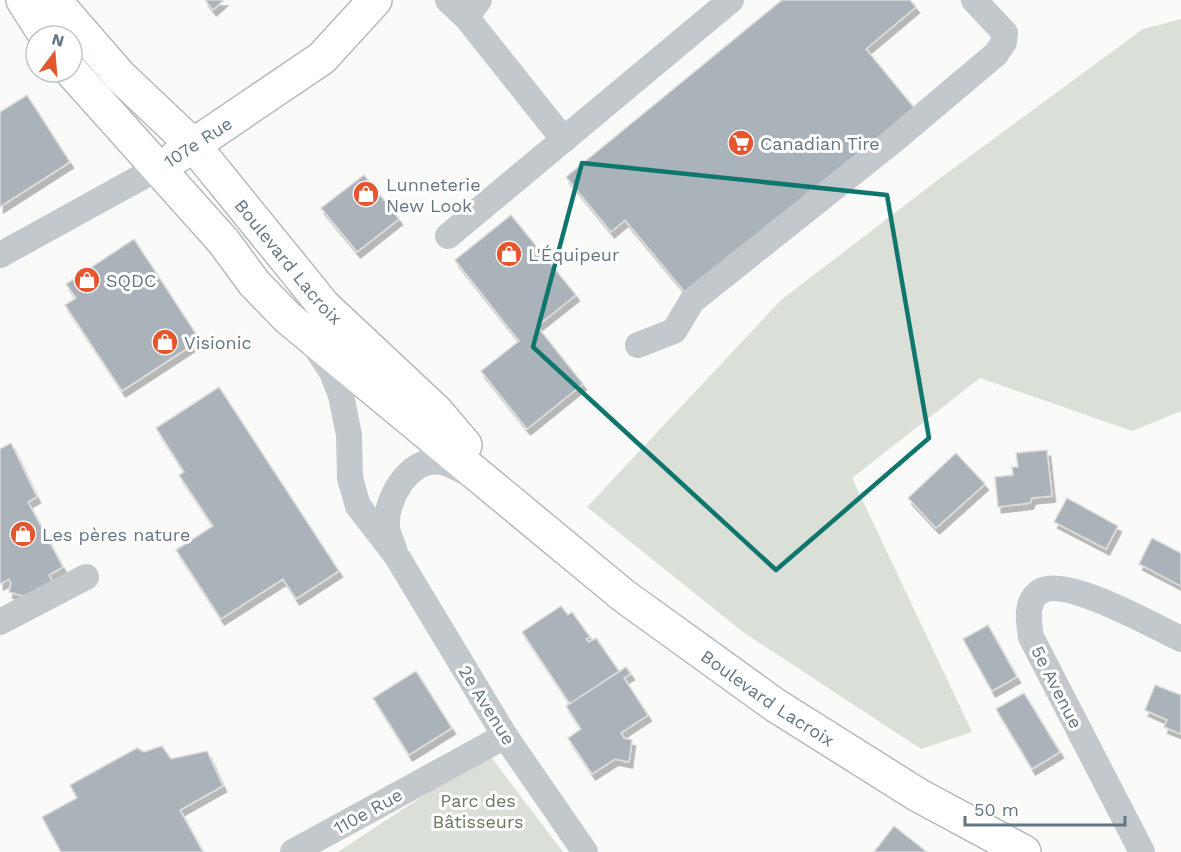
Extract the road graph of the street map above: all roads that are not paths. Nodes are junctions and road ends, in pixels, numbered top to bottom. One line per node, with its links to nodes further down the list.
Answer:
1 (23, 0): 7 (main road)
2 (54, 0): 10 (main road, Boulevard Lacroix)
3 (375, 0): 10 (main road, 107e Rue)
4 (731, 0): 9 (street)
5 (974, 0): 15 (street)
6 (464, 6): 9 (street)
7 (38, 24)
8 (82, 84): 11 (main road, Boulevard Lacroix)
9 (564, 140): 12 (street)
10 (195, 147): 11 (main road, 107e Rue); 17 (main road, Boulevard Lacroix)
11 (156, 169): 13 (street, 107e Rue); 14 (main road, Boulevard Lacroix)
12 (448, 236)
13 (0, 255)
14 (310, 337): 16 (main road, Boulevard Lacroix); 18 (street, 2e Avenue)
15 (638, 345)
16 (480, 478): 17 (main road, Boulevard Lacroix); 18 (street, 2e Avenue)
17 (528, 518): 25 (main road, Boulevard Lacroix)
18 (396, 555): 22 (street, 2e Avenue)
19 (86, 577): 20 (street)
20 (0, 622)
21 (1181, 639): 26 (street, 5e Avenue)
22 (505, 736): 23 (street, 110e Rue); 24 (street, 2e Avenue)
23 (293, 852)
24 (585, 852)
25 (1024, 852)
26 (1142, 852)

